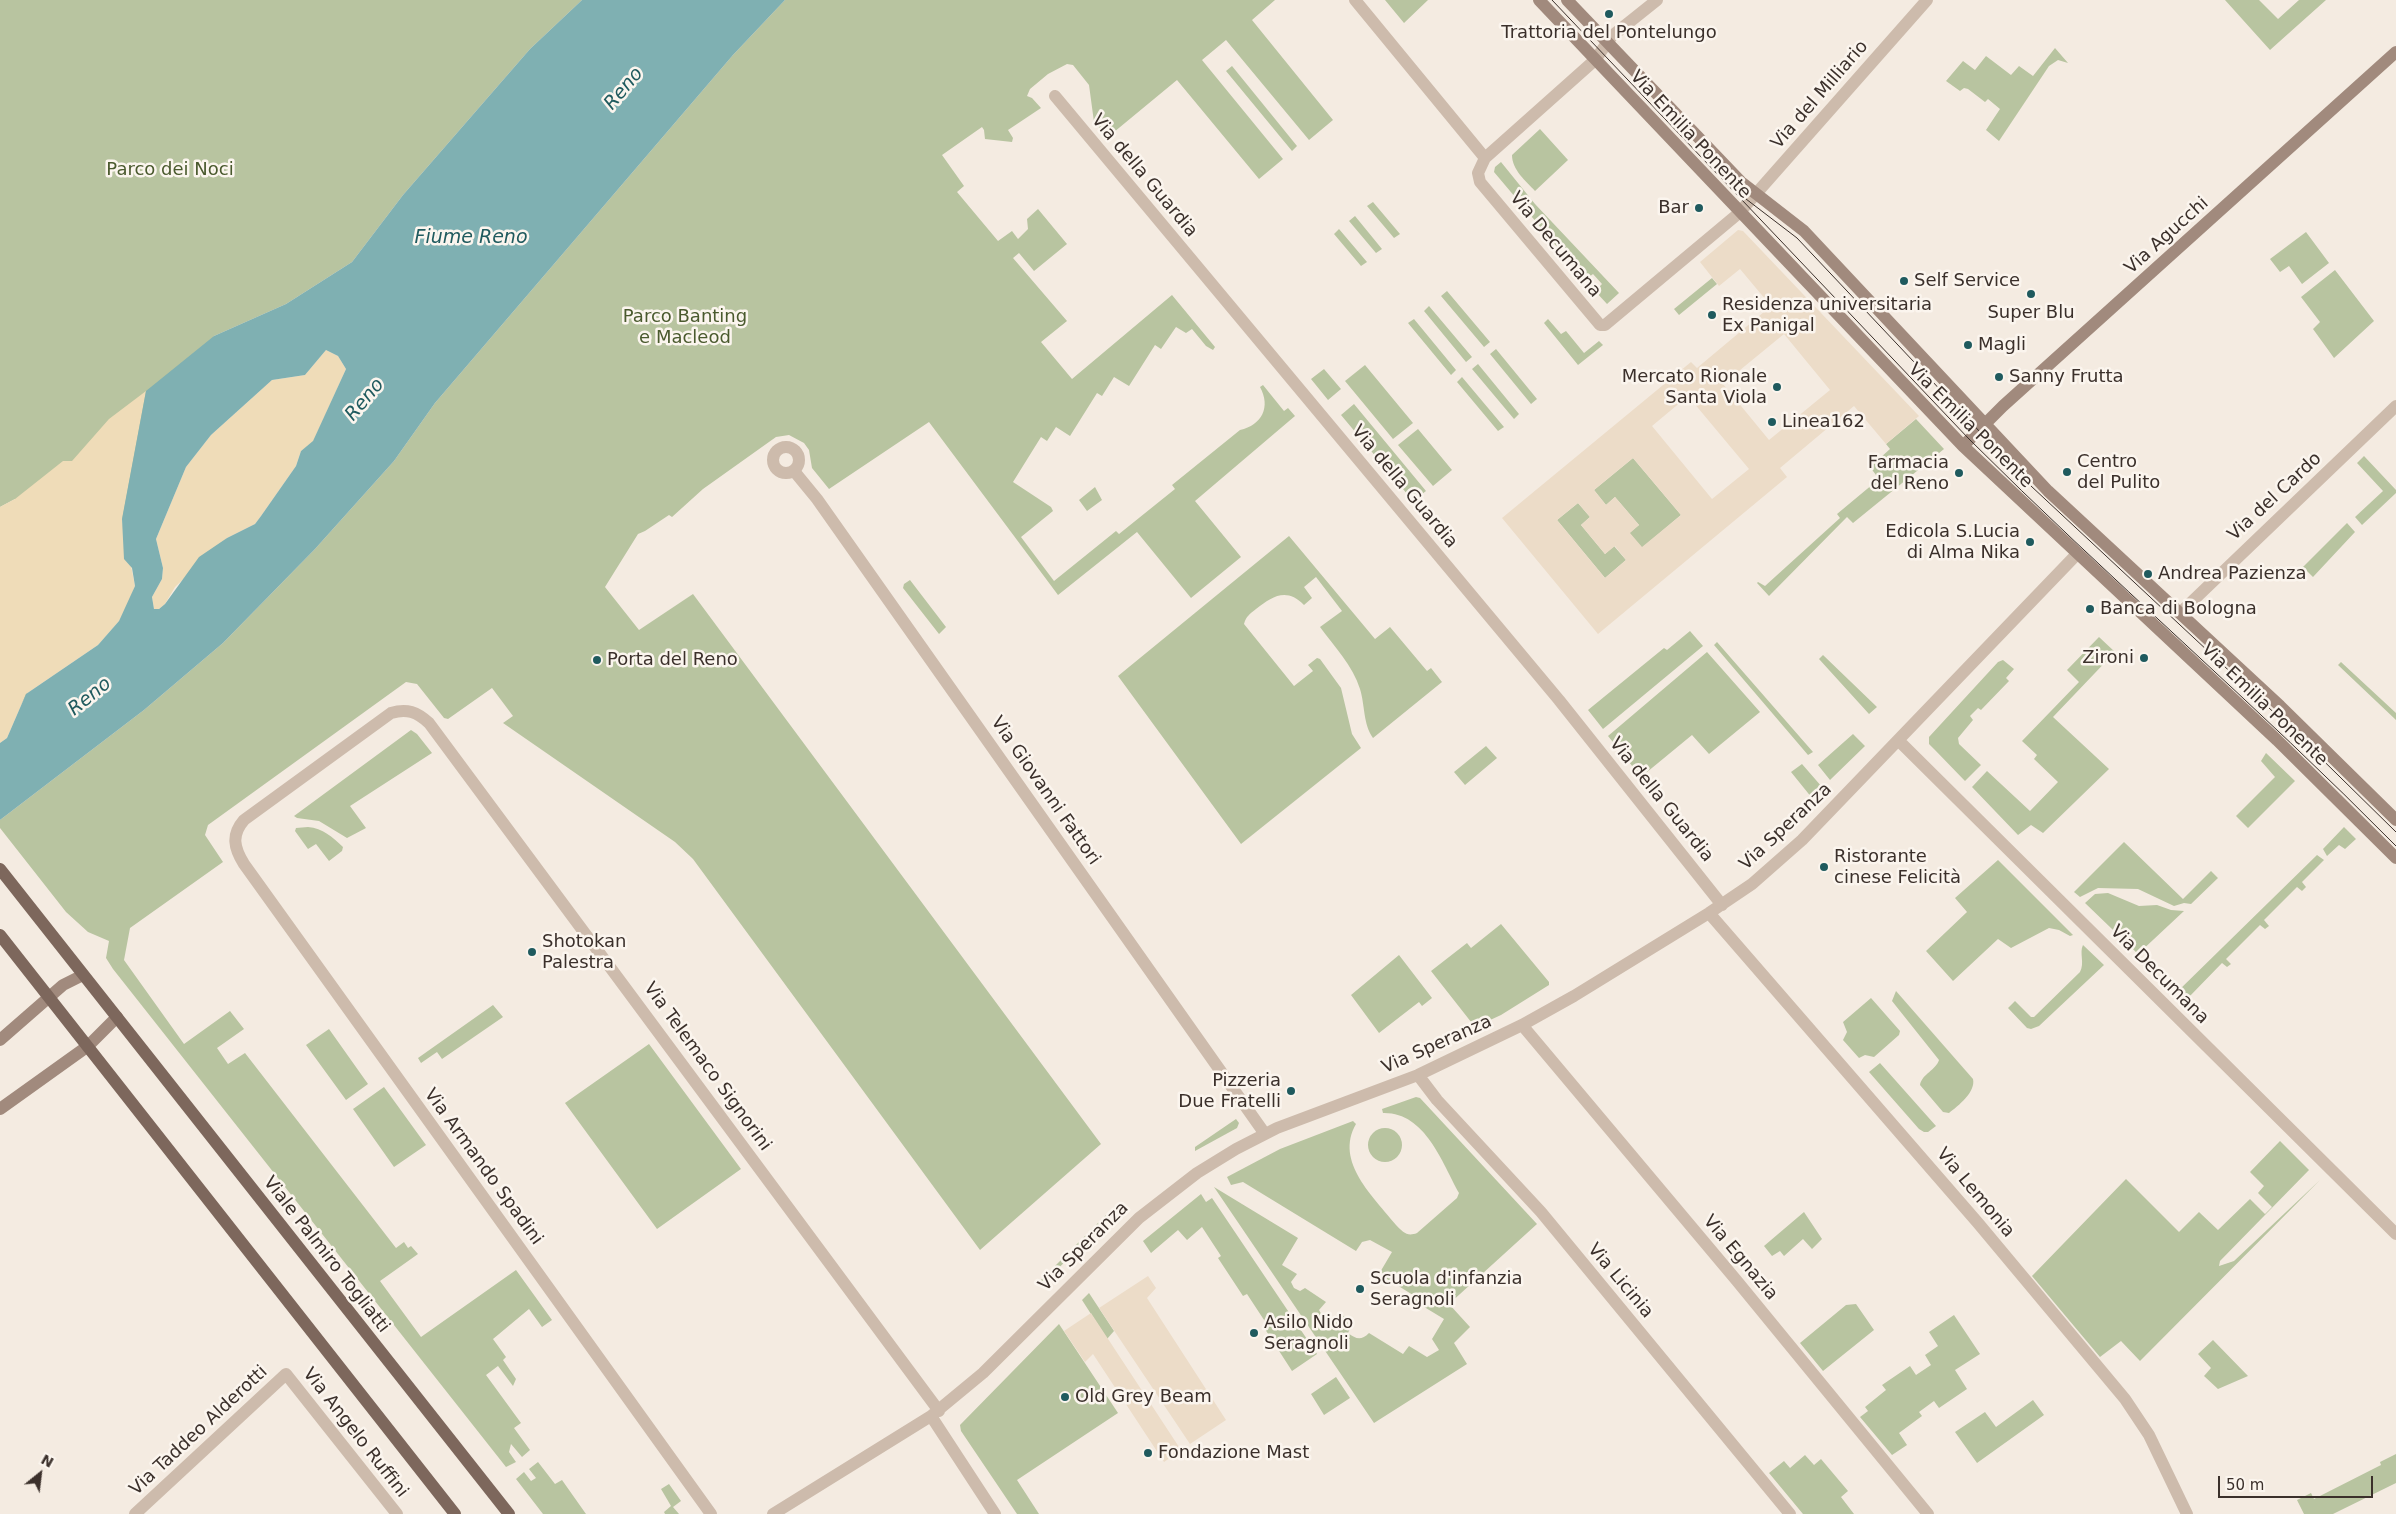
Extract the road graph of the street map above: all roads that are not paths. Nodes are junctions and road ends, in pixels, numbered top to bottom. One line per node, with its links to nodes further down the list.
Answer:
1 (1355, 0): 10 (street)
2 (1538, 0): 8 (main road, Via Emilia Ponente)
3 (1567, 0): 6 (main road, Via Emilia Ponente)
4 (1657, 0): 6 (street)
5 (1927, 0): 11 (street, Via del Milliario)
6 (1606, 41): 8 (street); 11 (main road, Via Emilia Ponente)
7 (2396, 52): 14 (main road, Via Agucchi)
8 (1595, 60): 10 (street); 12 (main road, Via Emilia Ponente)
9 (1055, 96): 24 (street, Via della Guardia)
10 (1485, 158): 12 (street, Via Decumana)
11 (1756, 195): 12 (street, Via del Milliario); 14 (main road, Via Emilia Ponente)
12 (1739, 213): 15 (main road, Via Emilia Ponente)
13 (2396, 406): 18 (street, Via del Cardo)
14 (1984, 424): 15 (main road, Via Agucchi); 18 (main road, Via Emilia Ponente)
15 (1963, 446): 17 (main road, Via Emilia Ponente)
16 (794, 471): 35 (street, Via Giovanni Fattori)
17 (2077, 554): 19 (street, Via Speranza); 22 (main road, Via Emilia Ponente)
18 (2180, 613): 20 (main road, Via Emilia Ponente)
19 (1898, 740): 24 (street, Via Speranza); 36 (street, Via Decumana)
20 (2396, 820)
21 (235, 837): 38 (street, Via Telemaco Signorini); 43 (street, Via Armando Spadini)
22 (2396, 858)
23 (0, 869): 27 (main road, Viale Palmiro Togliatti)
24 (1722, 905): 25 (street, Via Speranza)
25 (1709, 913): 30 (street, Via Speranza); 48 (street, Via Lemonia)
26 (0, 935): 28 (main road)
27 (83, 975): 28 (main road); 29 (main road, Viale Palmiro Togliatti)
28 (48, 996): 31 (main road); 32 (main road)
29 (116, 1017): 32 (main road); 42 (main road, Viale Palmiro Togliatti)
30 (1522, 1026): 33 (street, Via Speranza); 47 (street, Via Egnazia)
31 (0, 1040)
32 (88, 1046): 34 (main road); 41 (main road)
33 (1418, 1075): 35 (street, Via Speranza); 46 (street, Via Licinia)
34 (0, 1109)
35 (1265, 1134): 38 (street, Via Speranza)
36 (2396, 1234)
37 (286, 1374): 39 (street, Via Taddeo Alderotti); 40 (street, Via Angelo Ruffini)
38 (935, 1414): 44 (street, Via Speranza); 45 (street, Via Telemaco Signorini)
39 (135, 1514)
40 (397, 1514)
41 (455, 1514)
42 (509, 1514)
43 (711, 1514)
44 (773, 1514)
45 (995, 1514)
46 (1790, 1514)
47 (1928, 1514)
48 (2188, 1514)

